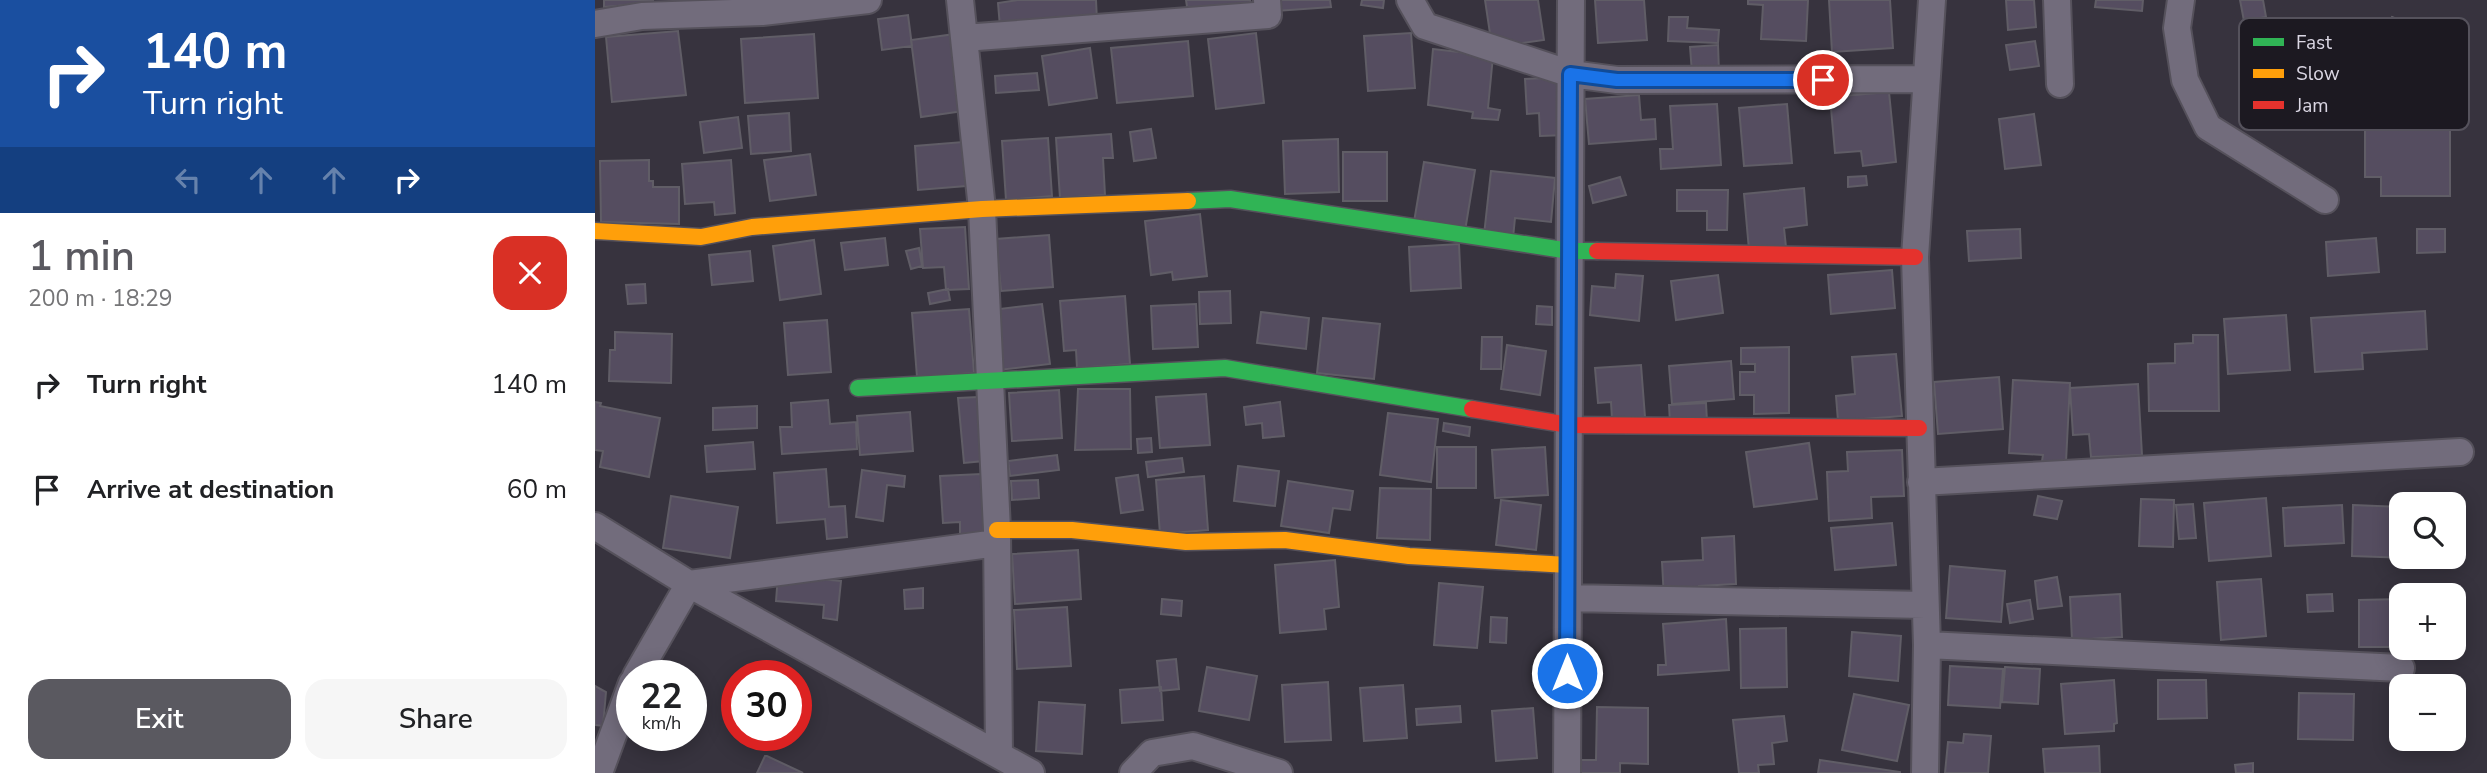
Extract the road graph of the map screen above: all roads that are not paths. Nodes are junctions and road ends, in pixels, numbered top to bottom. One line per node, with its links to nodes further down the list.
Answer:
1 (868, 0): 9 (street)
2 (960, 0): 10 (street)
3 (1267, 0): 10 (street)
4 (1410, 0): 11 (street)
5 (1571, 0): 11 (street)
6 (1932, 0): 12 (street)
7 (2057, 0): 13 (street)
8 (2181, 0): 14 (street)
9 (595, 24)
10 (964, 38): 15 (street)
11 (1570, 74): 12 (street); 17 (street)
12 (1926, 79): 18 (street)
13 (2060, 84)
14 (2325, 200)
15 (982, 209): 16 (street); 17 (street); 19 (street)
16 (595, 230)
17 (1570, 251): 18 (street); 21 (street)
18 (1915, 257): 22 (street)
19 (990, 380): 20 (street); 21 (street); 26 (street)
20 (858, 388)
21 (1569, 425): 22 (street); 27 (street)
22 (1919, 428): 24 (street)
23 (2460, 452): 24 (street)
24 (1921, 482): 30 (street)
25 (595, 526): 28 (street)
26 (997, 537): 27 (street); 28 (street); 35 (street)
27 (1568, 565): 29 (street)
28 (689, 584): 32 (street); 35 (street)
29 (1568, 598): 30 (street); 40 (street)
30 (1925, 605): 31 (street)
31 (1927, 645): 33 (street); 41 (street)
32 (645, 660)
33 (2401, 668)
34 (616, 727): 36 (street)
35 (999, 755): 37 (street)
36 (599, 773)
37 (1031, 773)
38 (1133, 773): 39 (street)
39 (1279, 773)
40 (1567, 773)
41 (1925, 773)

